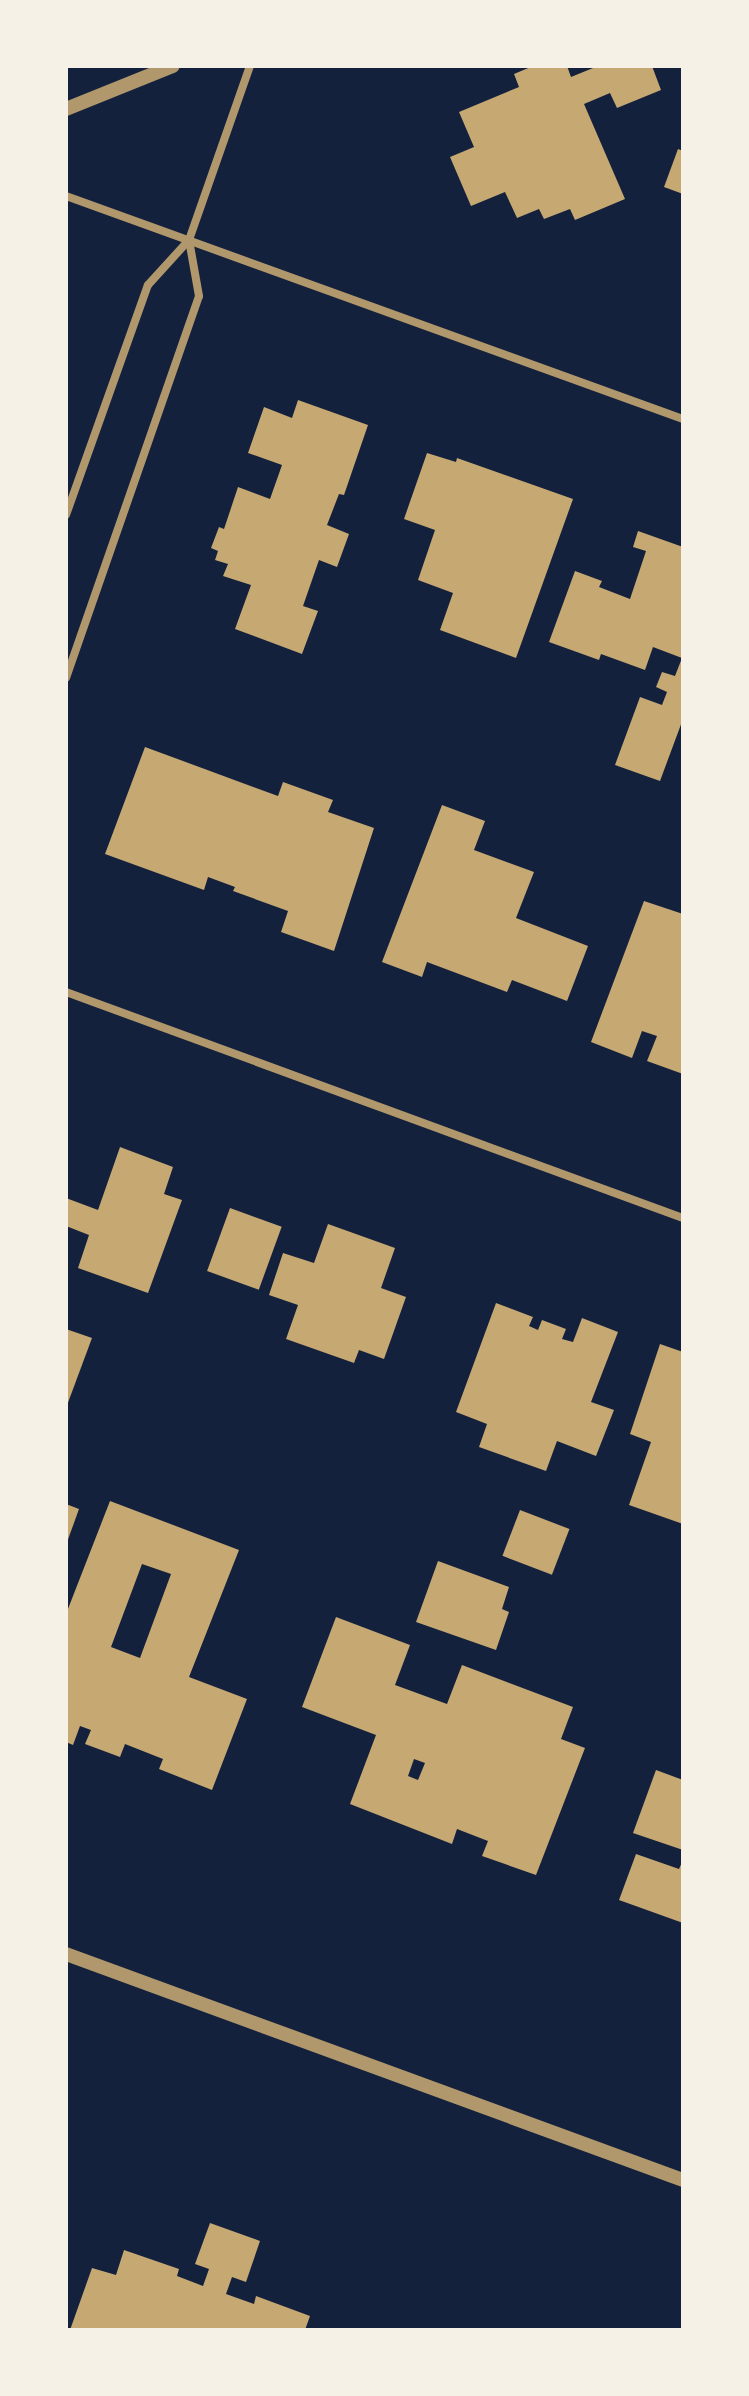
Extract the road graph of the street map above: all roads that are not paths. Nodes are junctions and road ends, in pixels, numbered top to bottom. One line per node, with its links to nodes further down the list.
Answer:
1 (173, 66): 3 (street)
2 (250, 66): 5 (street)
3 (66, 109)
4 (66, 196): 5 (street)
5 (189, 240): 6 (street); 7 (street); 8 (street)
6 (683, 419)
7 (66, 515)
8 (66, 678)
9 (66, 992): 10 (street)
10 (683, 1218)
11 (66, 1954): 12 (street)
12 (683, 2180)

